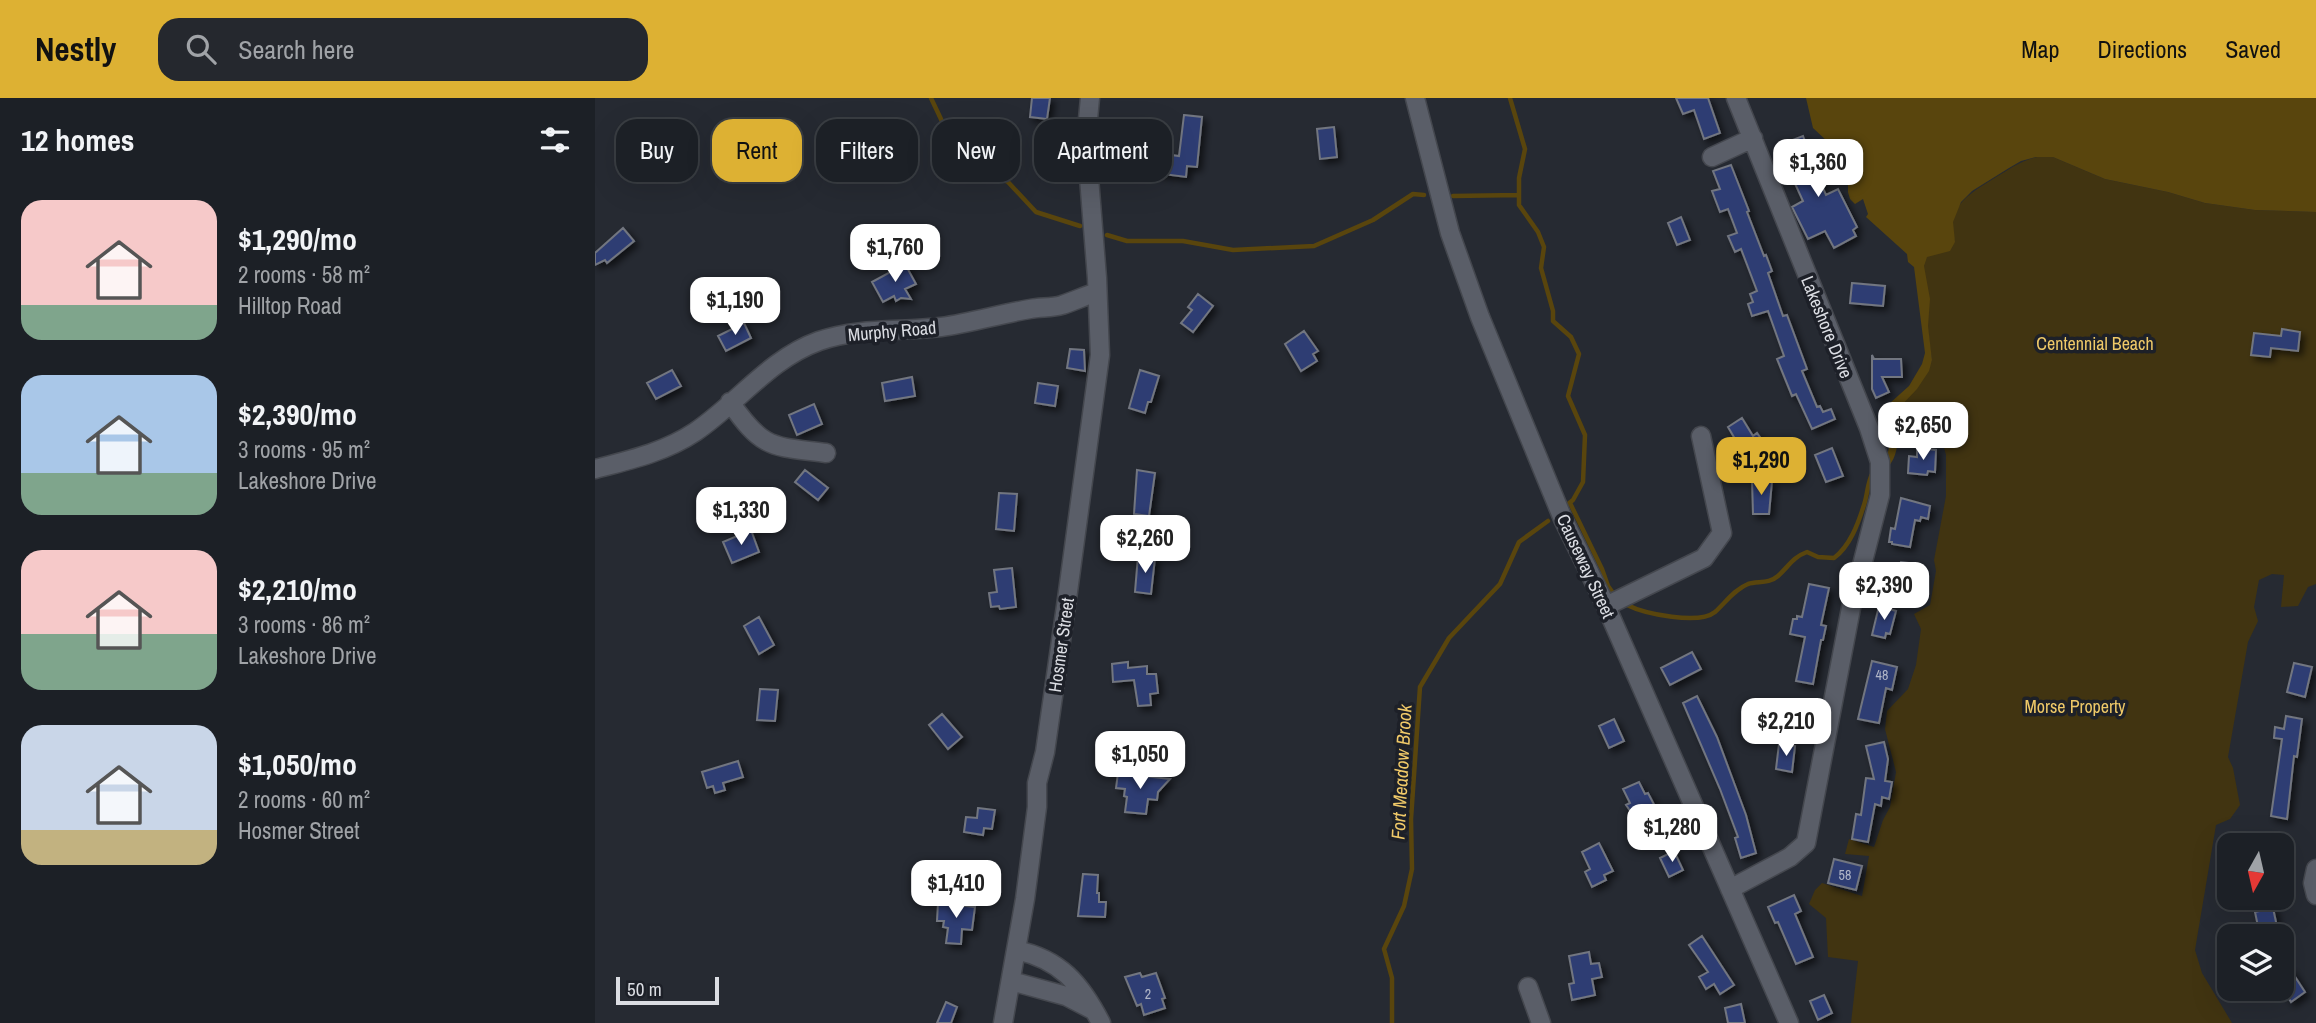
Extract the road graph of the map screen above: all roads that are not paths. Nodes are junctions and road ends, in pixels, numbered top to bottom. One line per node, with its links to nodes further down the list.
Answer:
1 (1090, 98): 6 (street, Hosmer Street)
2 (1415, 98): 11 (street, Causeway Street)
3 (1736, 98): 4 (street, Lakeshore Drive)
4 (1753, 138): 5 (street); 13 (street, Lakeshore Drive)
5 (1712, 157)
6 (1097, 292): 7 (street, Murphy Road); 15 (street, Hosmer Street)
7 (730, 402): 9 (street); 10 (street, Murphy Road)
8 (1701, 436): 11 (street)
9 (826, 453)
10 (595, 469)
11 (1606, 606): 13 (street, Causeway Street)
12 (2316, 869): 14 (street)
13 (1730, 889): 21 (street, Causeway Street)
14 (2316, 895)
15 (1016, 950): 16 (street, Hosmer Street); 18 (street)
16 (1011, 981): 18 (street); 19 (street, Hosmer Street)
17 (1528, 987): 20 (street)
18 (1097, 1017)
19 (1003, 1023)
20 (1541, 1023)
21 (1789, 1023)

